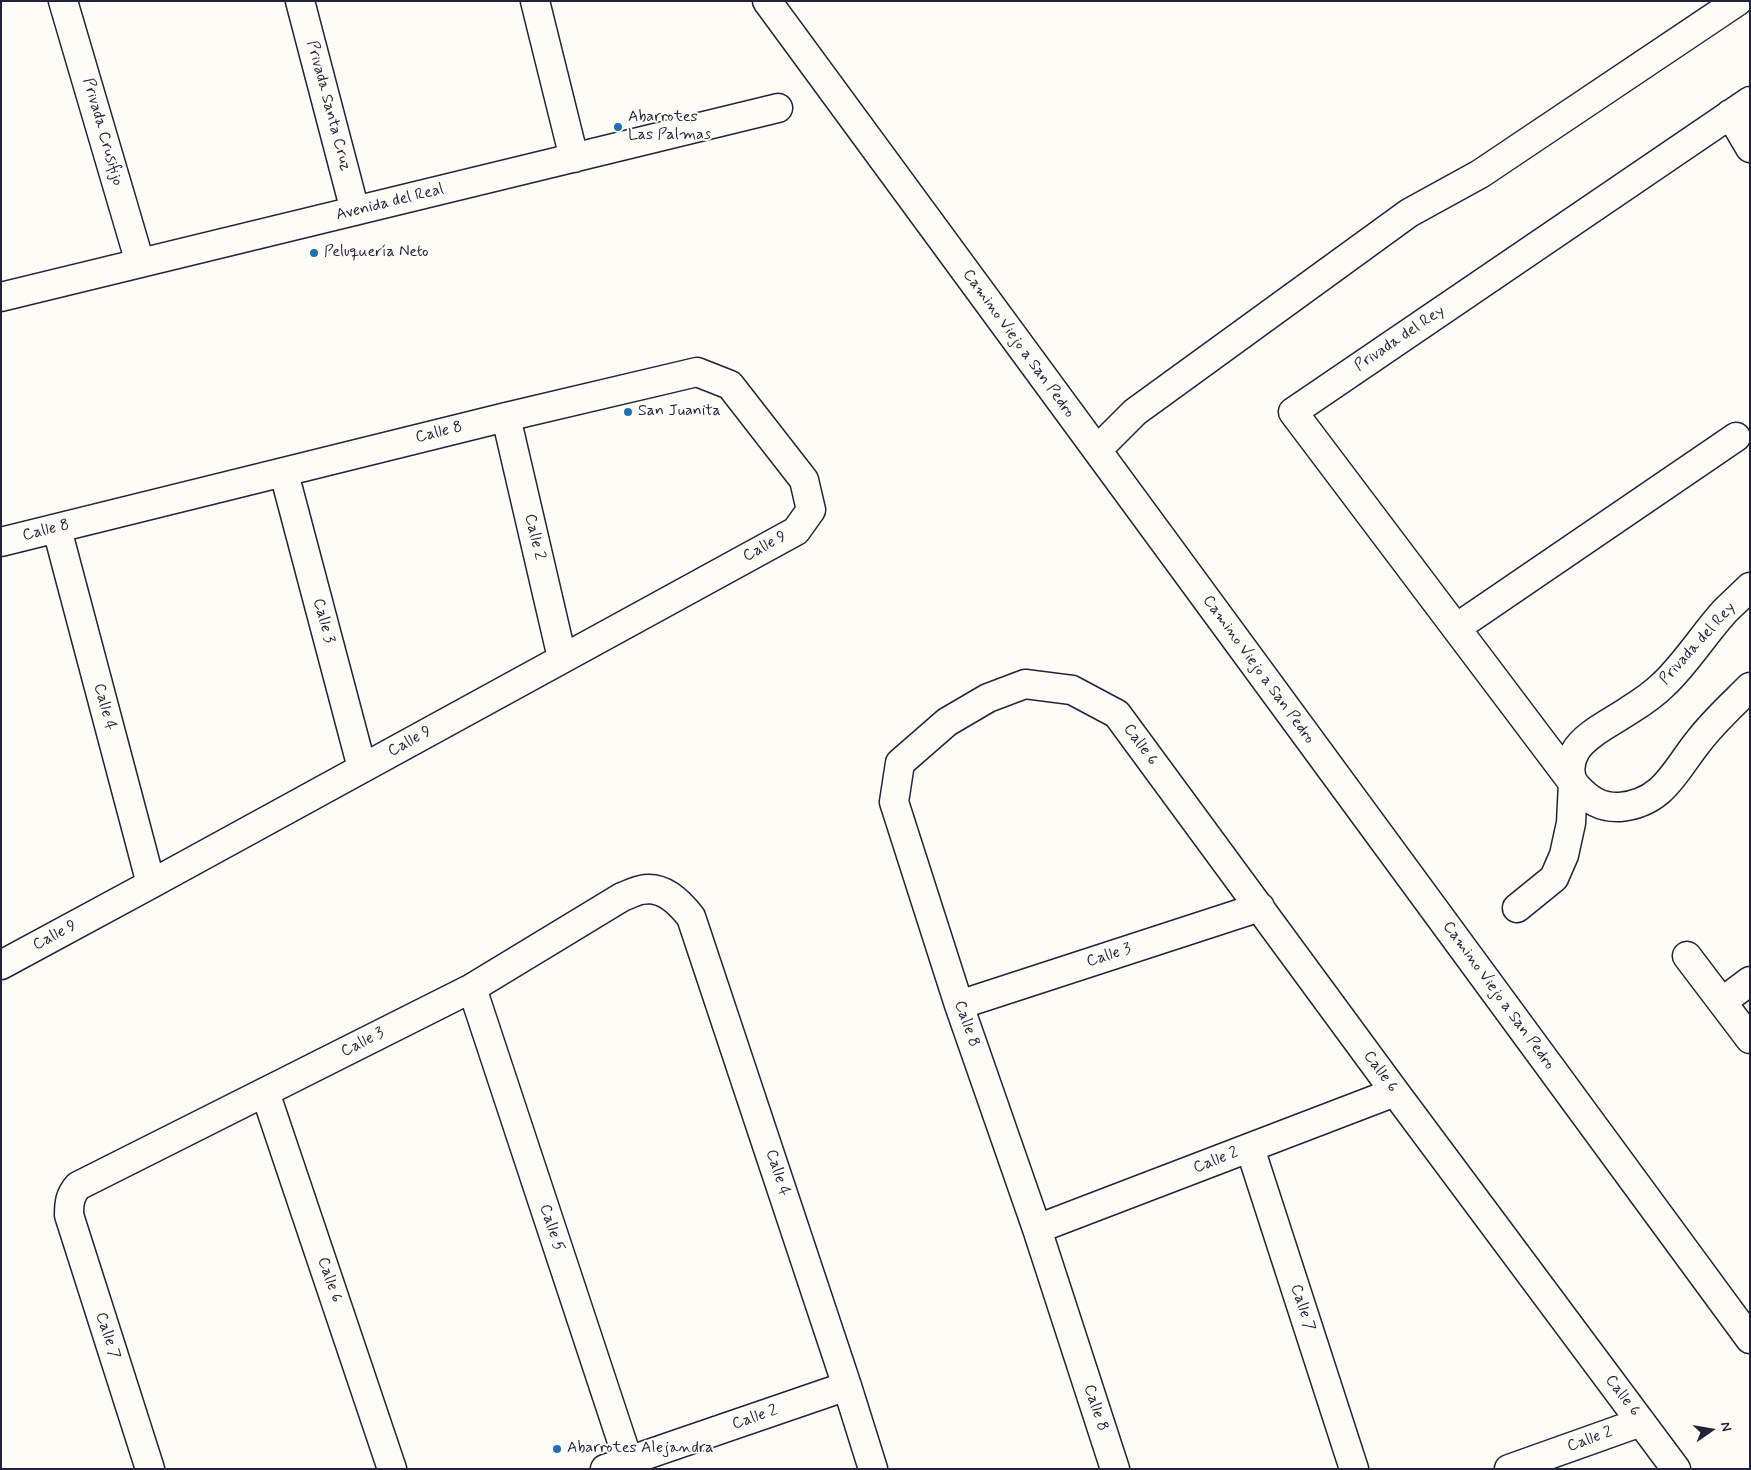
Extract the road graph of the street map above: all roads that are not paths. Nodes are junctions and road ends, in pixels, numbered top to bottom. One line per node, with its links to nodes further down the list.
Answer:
1 (63, 1): 11 (street, Privada Crusifijo)
2 (300, 1): 10 (street, Privada Santa Cruz)
3 (535, 1): 9 (street)
4 (767, 1): 15 (street, Camino Viejo a San Pedro)
5 (1738, 1): 15 (street)
6 (778, 108): 9 (street, Avenida del Real)
7 (1740, 108): 8 (street, Privada del Rey); 21 (street, Privada del Rey)
8 (1750, 148)
9 (574, 158): 10 (street, Avenida del Real)
10 (355, 211): 11 (street, Avenida del Real)
11 (140, 263): 12 (street, Avenida del Real)
12 (1, 297)
13 (506, 417): 16 (street, Calle 8); 17 (street, Calle 8); 22 (street, Calle 2)
14 (1736, 437): 21 (street)
15 (1097, 450): 43 (street, Camino Viejo a San Pedro)
16 (284, 473): 18 (street, Calle 8); 25 (street, Calle 3)
17 (811, 510): 22 (street, Calle 9)
18 (57, 529): 19 (street, Calle 8); 27 (street, Calle 4)
19 (1, 542)
20 (1750, 587): 26 (street, Privada del Rey)
21 (1456, 628): 26 (street, Privada del Rey)
22 (562, 658): 25 (street, Calle 9)
23 (1750, 687): 26 (street, Privada del Rey)
24 (1072, 690): 29 (street, Calle 6); 36 (street, Calle 8)
25 (362, 768): 27 (street, Calle 9)
26 (1573, 783): 30 (street, Privada del Rey)
27 (152, 884): 32 (street, Calle 9)
28 (661, 891): 34 (street, Calle 3); 44 (street, Calle 4)
29 (1260, 907): 36 (street, Calle 3); 39 (street, Calle 6)
30 (1517, 908)
31 (1687, 956): 35 (street)
32 (1, 965)
33 (1750, 981): 35 (street)
34 (472, 988): 38 (street, Calle 3); 46 (street, Calle 5)
35 (1722, 1002): 37 (street)
36 (959, 1005): 42 (street, Calle 8)
37 (1750, 1039)
38 (265, 1092): 41 (street, Calle 3); 48 (street, Calle 6)
39 (1395, 1092): 40 (street, Calle 2); 45 (street, Calle 6)
40 (1250, 1148): 42 (street, Calle 2); 51 (street, Calle 7)
41 (69, 1202): 47 (street, Calle 7)
42 (1037, 1228): 50 (street, Calle 8)
43 (1750, 1339)
44 (848, 1386): 46 (street, Calle 2); 49 (street, Calle 4)
45 (1641, 1422): 52 (street, Calle 2); 53 (street, Calle 6)
46 (621, 1466)
47 (150, 1469)
48 (392, 1469)
49 (873, 1469)
50 (1114, 1469)
51 (1354, 1469)
52 (1510, 1469)
53 (1676, 1469)

